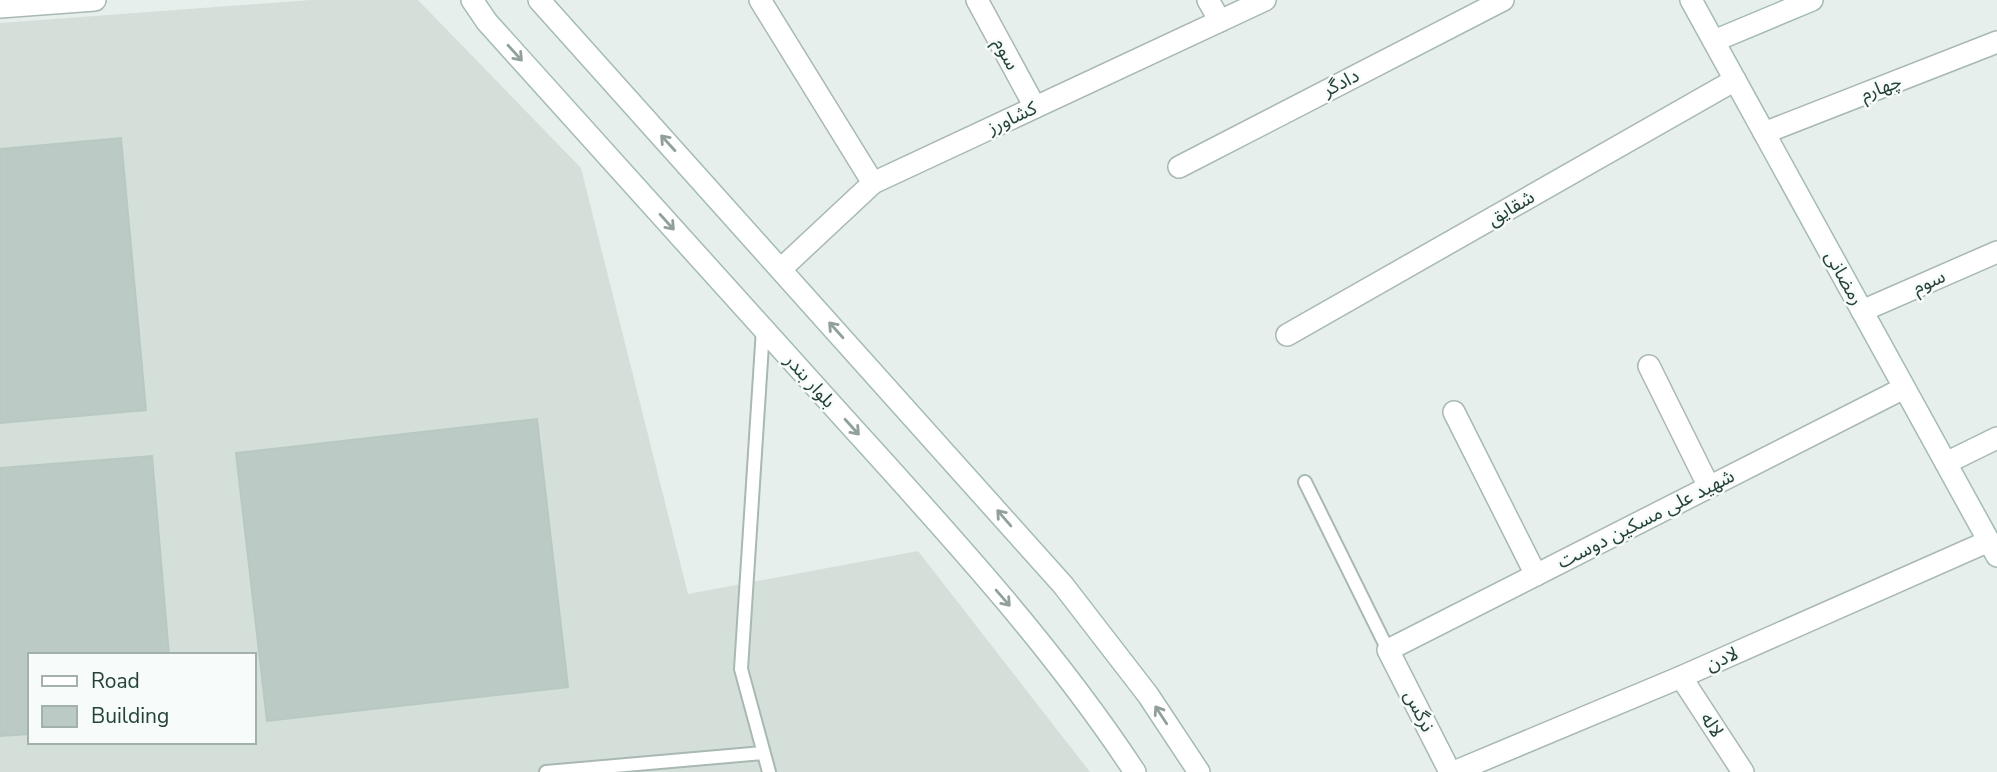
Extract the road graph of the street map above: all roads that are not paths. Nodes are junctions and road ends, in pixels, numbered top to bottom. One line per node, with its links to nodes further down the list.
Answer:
1 (95, 0): 11 (street)
2 (472, 0): 23 (street, بلوار بندر, one-way to 23)
3 (540, 0): 21 (street, one-way to 3)
4 (760, 0): 19 (street)
5 (977, 0): 16 (street, سوم)
6 (1208, 0): 12 (street)
7 (1265, 0): 12 (street, کشاورز)
8 (1503, 0): 18 (street, دادگر)
9 (1691, 0): 13 (street, رمضانی)
10 (1812, 0): 13 (street)
11 (0, 7)
12 (1220, 21): 16 (street, کشاورز)
13 (1714, 41): 15 (street, رمضانی)
14 (1997, 43): 17 (street, چهارم)
15 (1735, 80): 17 (street, رمضانی); 24 (street, شقایق)
16 (1035, 107): 19 (street, کشاورز)
17 (1764, 133): 22 (street, رمضانی)
18 (1179, 167)
19 (873, 183): 21 (street, کشاورز)
20 (1997, 252): 22 (street, سوم)
21 (781, 269): 40 (street, one-way to 21)
22 (1862, 311): 26 (street, رمضانی)
23 (763, 329): 36 (lane); 39 (street, بلوار بندر, one-way to 39)
24 (1287, 335)
25 (1649, 366): 31 (street)
26 (1904, 388): 29 (street, رمضانی); 31 (street, شهید علی مسکین دوست)
27 (1454, 412): 33 (street)
28 (1997, 438): 29 (street)
29 (1946, 463): 32 (street, رمضانی)
30 (1305, 482): 34 (lane)
31 (1709, 487): 33 (street, شهید علی مسکین دوست)
32 (1993, 549): 35 (street, لادن)
33 (1536, 575): 34 (street, شهید علی مسکین دوست)
34 (1388, 650): 41 (street, نرگس)
35 (1681, 677): 41 (street, لادن); 42 (street, لاله)
36 (764, 753): 37 (lane); 38 (lane)
37 (547, 772)
38 (769, 772)
39 (1135, 772)
40 (1199, 772)
41 (1452, 772)
42 (1742, 772)

